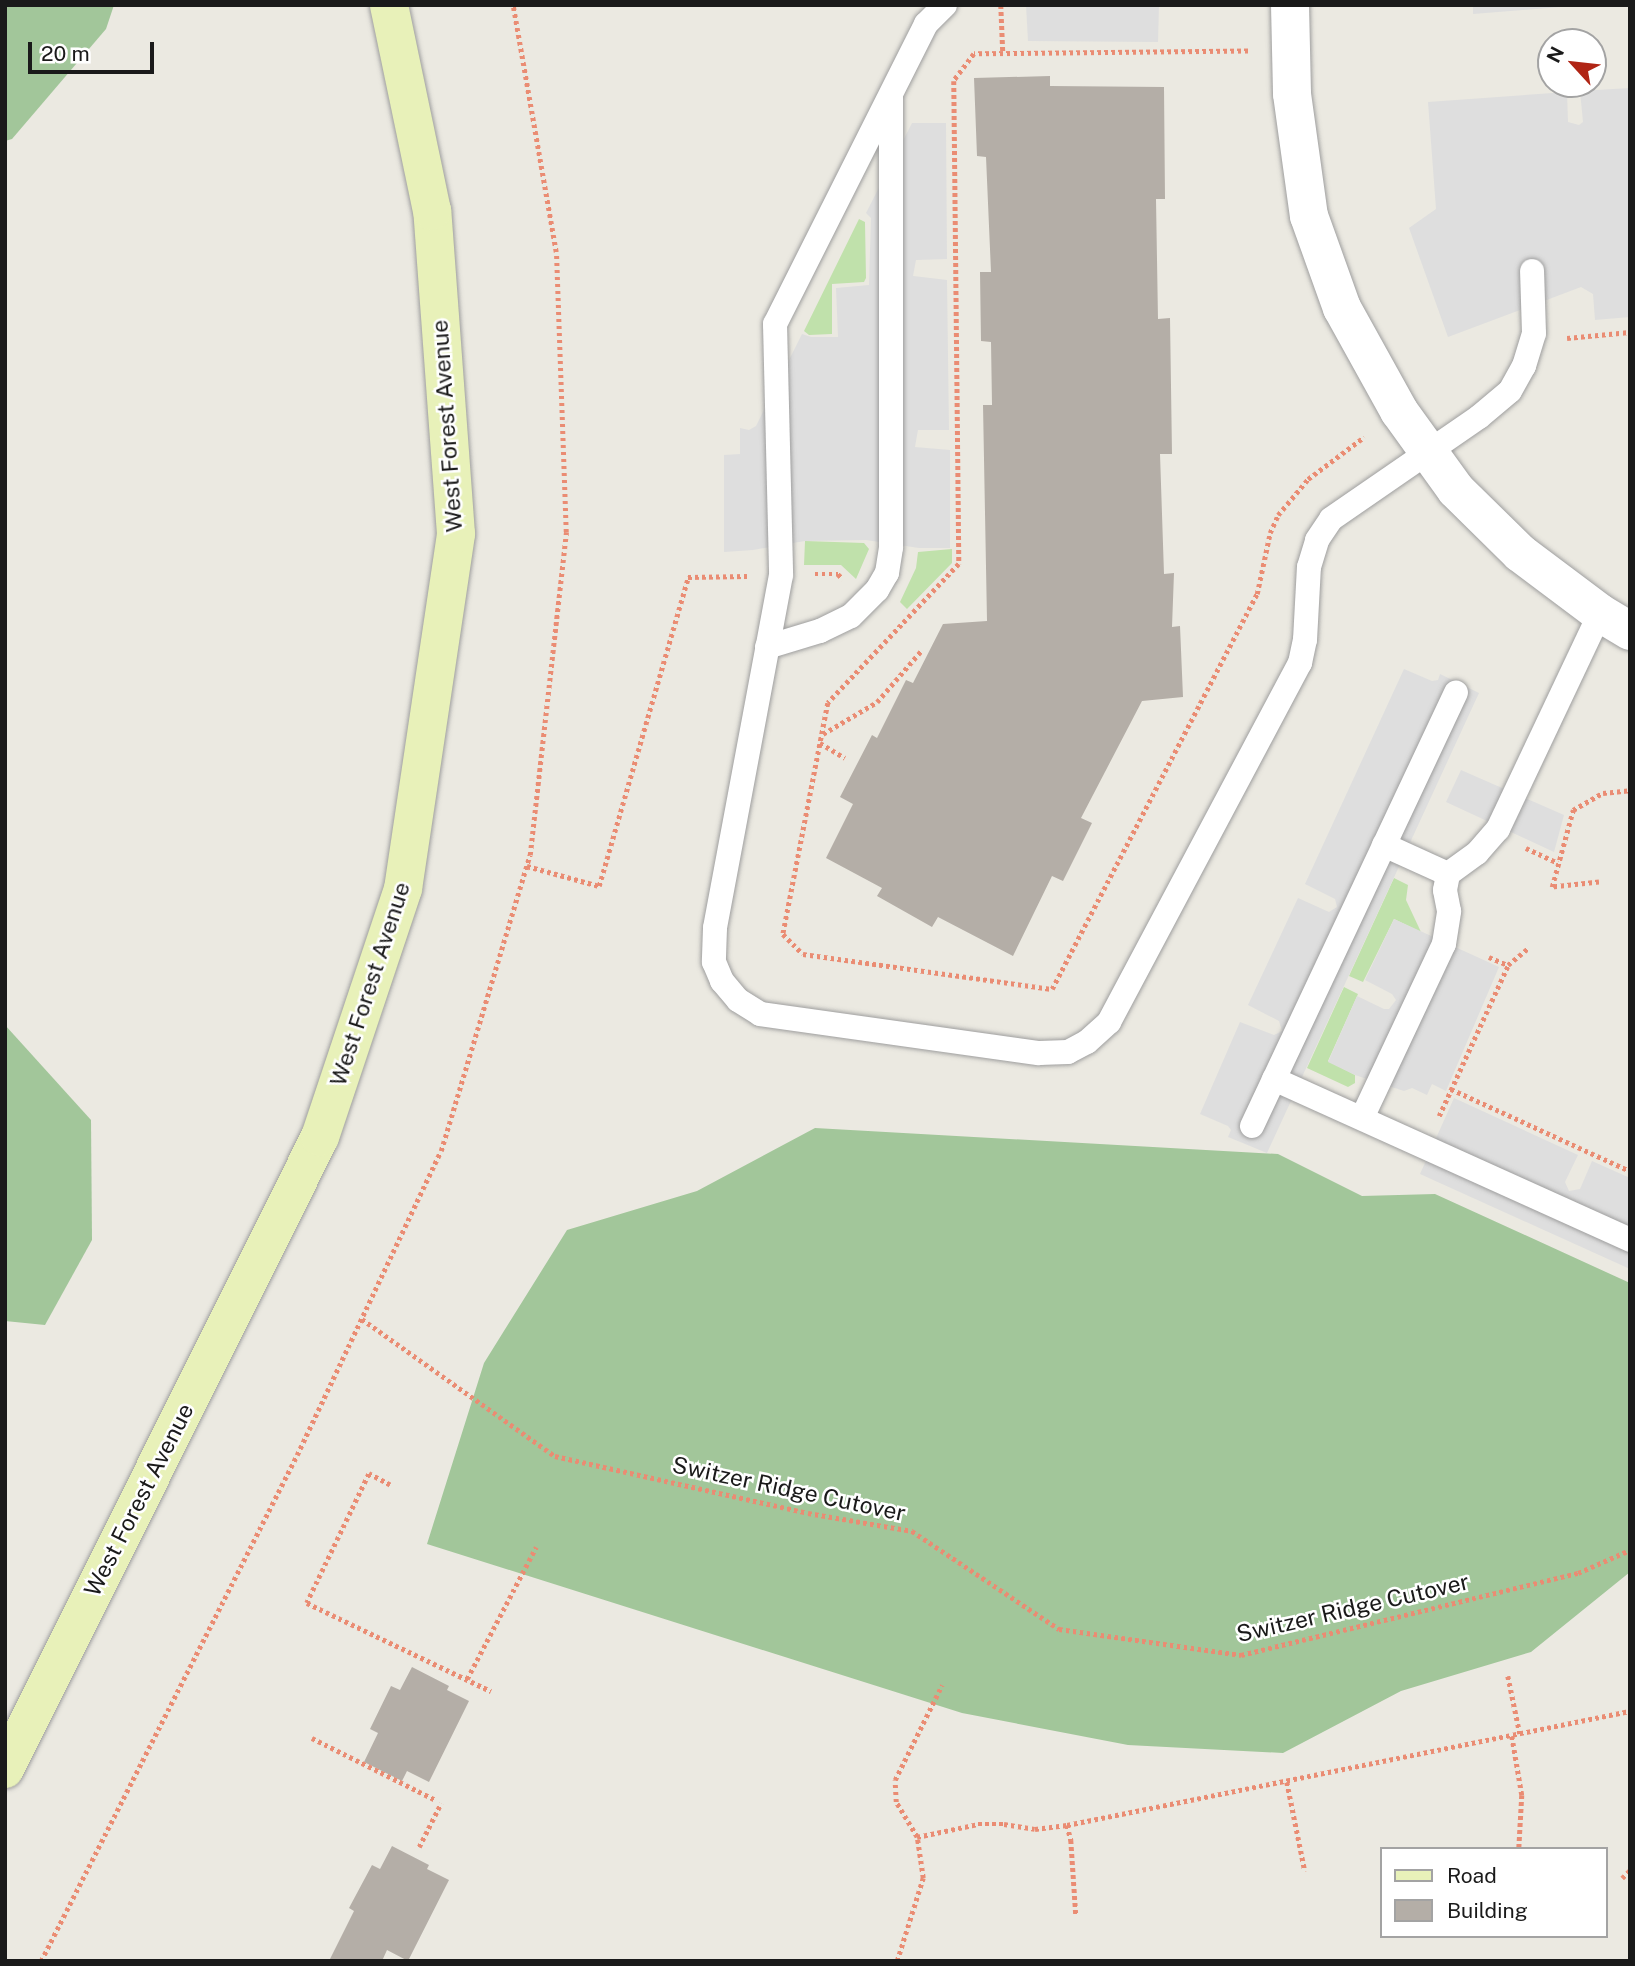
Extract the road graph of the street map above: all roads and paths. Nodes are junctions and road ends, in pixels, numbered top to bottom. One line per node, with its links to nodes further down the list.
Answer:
1 (389, 5): 50 (main road, West Forest Avenue)
2 (945, 5): 7 (lane)
3 (1002, 5): 6 (path)
4 (1290, 5): 10 (street)
5 (1248, 51): 6 (path)
6 (1003, 53): 14 (path)
7 (891, 93): 11 (lane); 12 (lane)
8 (1532, 271): 10 (lane)
9 (1364, 437): 19 (path)
10 (1429, 452): 13 (street); 15 (lane)
11 (780, 575): 12 (path); 15 (lane); 25 (path)
12 (865, 602): 14 (path); 15 (lane)
13 (1615, 622): 26 (lane)
14 (896, 631): 18 (path)
15 (767, 647)
16 (921, 651): 18 (path)
17 (1455, 693): 22 (lane)
18 (822, 735): 19 (path)
19 (820, 743): 20 (path)
20 (845, 758)
21 (1630, 790): 24 (path)
22 (1384, 845): 26 (lane); 31 (lane)
23 (1527, 848): 24 (path)
24 (1558, 863): 27 (path)
25 (527, 866)
26 (1448, 874): 33 (lane)
27 (1599, 882)
28 (1527, 949): 30 (path)
29 (1489, 957): 30 (path)
30 (1508, 965): 32 (path)
31 (1274, 1079): 33 (lane); 34 (lane)
32 (1451, 1089): 35 (path); 36 (path)
33 (1362, 1118): 35 (lane)
34 (1252, 1126)
35 (1424, 1145): 37 (lane)
36 (1630, 1171)
37 (1630, 1240)
38 (362, 1319): 41 (path, Switzer Ridge Cutover)
39 (390, 1485): 43 (path)
40 (536, 1547): 43 (path)
41 (1630, 1550)
42 (1508, 1676): 47 (path)
43 (467, 1679): 45 (path)
44 (942, 1685): 53 (path)
45 (491, 1691)
46 (1630, 1711): 47 (path)
47 (1520, 1734): 48 (path)
48 (1512, 1736): 51 (path); 55 (path)
49 (312, 1738): 54 (path)
50 (5, 1769)
51 (1287, 1782): 52 (path); 57 (path)
52 (1067, 1825): 53 (path); 59 (path)
53 (917, 1837): 60 (path)
54 (419, 1847)
55 (1519, 1847)
56 (1630, 1870): 58 (path)
57 (1305, 1871)
58 (1622, 1878)
59 (1076, 1916)
60 (897, 1961)

